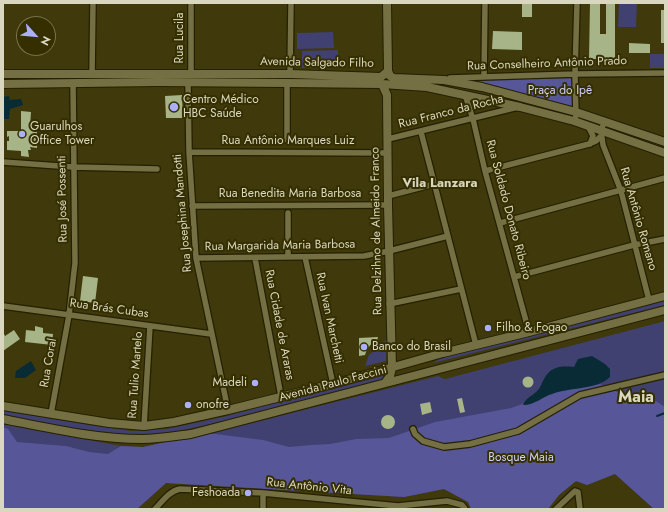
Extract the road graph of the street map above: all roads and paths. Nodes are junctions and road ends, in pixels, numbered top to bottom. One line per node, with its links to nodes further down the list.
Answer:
1 (93, 3): 10 (street)
2 (191, 3): 11 (street, Rua Lucila)
3 (291, 3): 12 (street)
4 (387, 3): 7 (main road)
5 (485, 3): 14 (street)
6 (577, 3): 13 (street)
7 (388, 71): 12 (main road, Avenida Salgado Filho); 15 (main road, Avenida Salgado Filho)
8 (665, 73): 13 (street, Rua Conselheiro Antônio Prado)
9 (3, 74): 10 (main road, Avenida Salgado Filho)
10 (92, 74): 11 (main road, Avenida Salgado Filho)
11 (191, 74): 12 (main road, Avenida Salgado Filho)
12 (290, 74)
13 (576, 74): 14 (street, Rua Conselheiro Antônio Prado); 25 (street)
14 (484, 76): 15 (street, Rua Conselheiro Antônio Prado)
15 (430, 80): 25 (main road, Avenida Salgado Filho)
16 (73, 83): 17 (main road, Avenida Salgado Filho); 19 (main road, Avenida Salgado Filho); 42 (street, Rua José Possenti)
17 (188, 83): 18 (main road, Avenida Salgado Filho); 38 (street, Rua Josephina Mandotti)
18 (287, 83): 20 (main road, Avenida Salgado Filho); 34 (street)
19 (3, 84)
20 (382, 84): 21 (main road, Avenida Salgado Filho); 22 (main road, Rua Delzihno de Almeido Franco)
21 (396, 85): 22 (main road); 23 (main road, Avenida Salgado Filho)
22 (387, 95): 33 (main road, Rua Delzihno de Almeido Franco)
23 (465, 95): 24 (main road, Avenida Salgado Filho); 26 (street, Rua Soldado Donato Ribeiro)
24 (520, 106): 26 (street, Rua Franco da Rocha); 27 (main road, Avenida Salgado Filho)
25 (576, 112): 27 (street); 28 (main road, Avenida Salgado Filho)
26 (473, 119): 30 (street, Rua Franco da Rocha); 44 (street, Rua Soldado Donato Ribeiro)
27 (574, 121): 29 (main road, Avenida Salgado Filho)
28 (605, 121): 31 (street); 35 (main road, Avenida Salgado Filho)
29 (586, 125): 31 (main road, Avenida Salgado Filho); 36 (street)
30 (421, 132): 33 (street, Rua Franco da Rocha); 46 (street)
31 (601, 133): 32 (main road, Avenida Salgado Filho); 36 (street); 37 (street, Rua Antônio Romano)
32 (614, 135): 37 (street); 40 (main road, Avenida Salgado Filho)
33 (388, 139): 39 (main road, Rua Delzihno de Almeido Franco)
34 (287, 140)
35 (665, 142)
36 (589, 144): 44 (street)
37 (603, 145): 47 (street, Rua Antônio Romano)
38 (189, 152): 39 (street, Rua Antônio Marques Luiz); 49 (street, Rua Josephina Mandotti)
39 (388, 153): 48 (main road, Rua Delzihno de Almeido Franco)
40 (665, 153)
41 (3, 162): 42 (street)
42 (73, 167): 43 (street); 67 (street, Rua José Possenti)
43 (156, 169)
44 (486, 171): 51 (street, Rua Soldado Donato Ribeiro)
45 (665, 178): 47 (street)
46 (434, 184): 48 (street, Rua Benedita Maria Barbosa); 52 (street)
47 (621, 191): 51 (street); 54 (street, Rua Antônio Romano)
48 (388, 201): 49 (street, Rua Benedita Maria Barbosa); 55 (main road, Rua Delzihno de Almeido Franco)
49 (192, 206): 58 (street, Rua Josephina Mandotti)
50 (288, 213): 56 (street)
51 (500, 223): 60 (street, Rua Soldado Donato Ribeiro)
52 (448, 236): 55 (street, Rua Margarida Maria Barbosa); 61 (street)
53 (665, 239): 54 (street)
54 (634, 245): 60 (street); 63 (street, Rua Antônio Romano)
55 (389, 251): 57 (street, Rua Margarida Maria Barbosa); 64 (main road, Rua Delzihno de Almeido Franco)
56 (288, 257): 57 (street, Rua Margarida Maria Barbosa); 59 (street, Rua Margarida Maria Barbosa)
57 (305, 257): 77 (street, Rua Ivan Marchetti)
58 (196, 258): 59 (street, Rua Margarida Maria Barbosa); 70 (street, Rua Josephina Mandotti)
59 (255, 258): 78 (street, Rua Cidade de Araras)
60 (514, 277): 69 (street, Rua Soldado Donato Ribeiro)
61 (461, 289): 64 (street); 71 (street)
62 (665, 296): 63 (main road, Avenida Paulo Faccini)
63 (649, 300): 69 (main road, Avenida Paulo Faccini)
64 (390, 304): 73 (main road, Rua Delzihno de Almeido Franco)
65 (3, 306): 67 (street, Rua Brás Cubas)
66 (665, 310): 74 (main road, Avenida Paulo Faccini)
67 (69, 315): 68 (street, Rua Brás Cubas); 81 (street, Rua Coral)
68 (150, 326): 70 (street, Rua Brás Cubas); 83 (street, Rua Tulio Martelo)
69 (529, 332): 71 (main road, Avenida Paulo Faccini)
70 (211, 334): 80 (street, Rua Josephina Mandotti)
71 (476, 345): 72 (main road, Avenida Paulo Faccini)
72 (443, 353): 73 (main road, Avenida Paulo Faccini); 74 (main road)
73 (392, 368): 76 (main road); 77 (main road, Avenida Paulo Faccini)
74 (430, 371): 76 (main road, Avenida Paulo Faccini)
75 (665, 375): 84 (street)
76 (385, 383): 82 (main road, Avenida Paulo Faccini)
77 (333, 384): 78 (main road, Avenida Paulo Faccini)
78 (281, 396): 80 (main road, Avenida Paulo Faccini)
79 (3, 406): 81 (main road, Avenida Paulo Faccini)
80 (228, 410): 83 (main road, Avenida Paulo Faccini)
81 (51, 414): 83 (main road, Avenida Paulo Faccini)
82 (3, 420)
83 (144, 426)
84 (414, 431)
85 (263, 494): 86 (street, Rua Antônio Vita); 87 (street); 88 (street, Rua Antônio Vita)
86 (155, 509)
87 (263, 509)
88 (465, 509)
89 (556, 509): 90 (street)
90 (580, 509)

